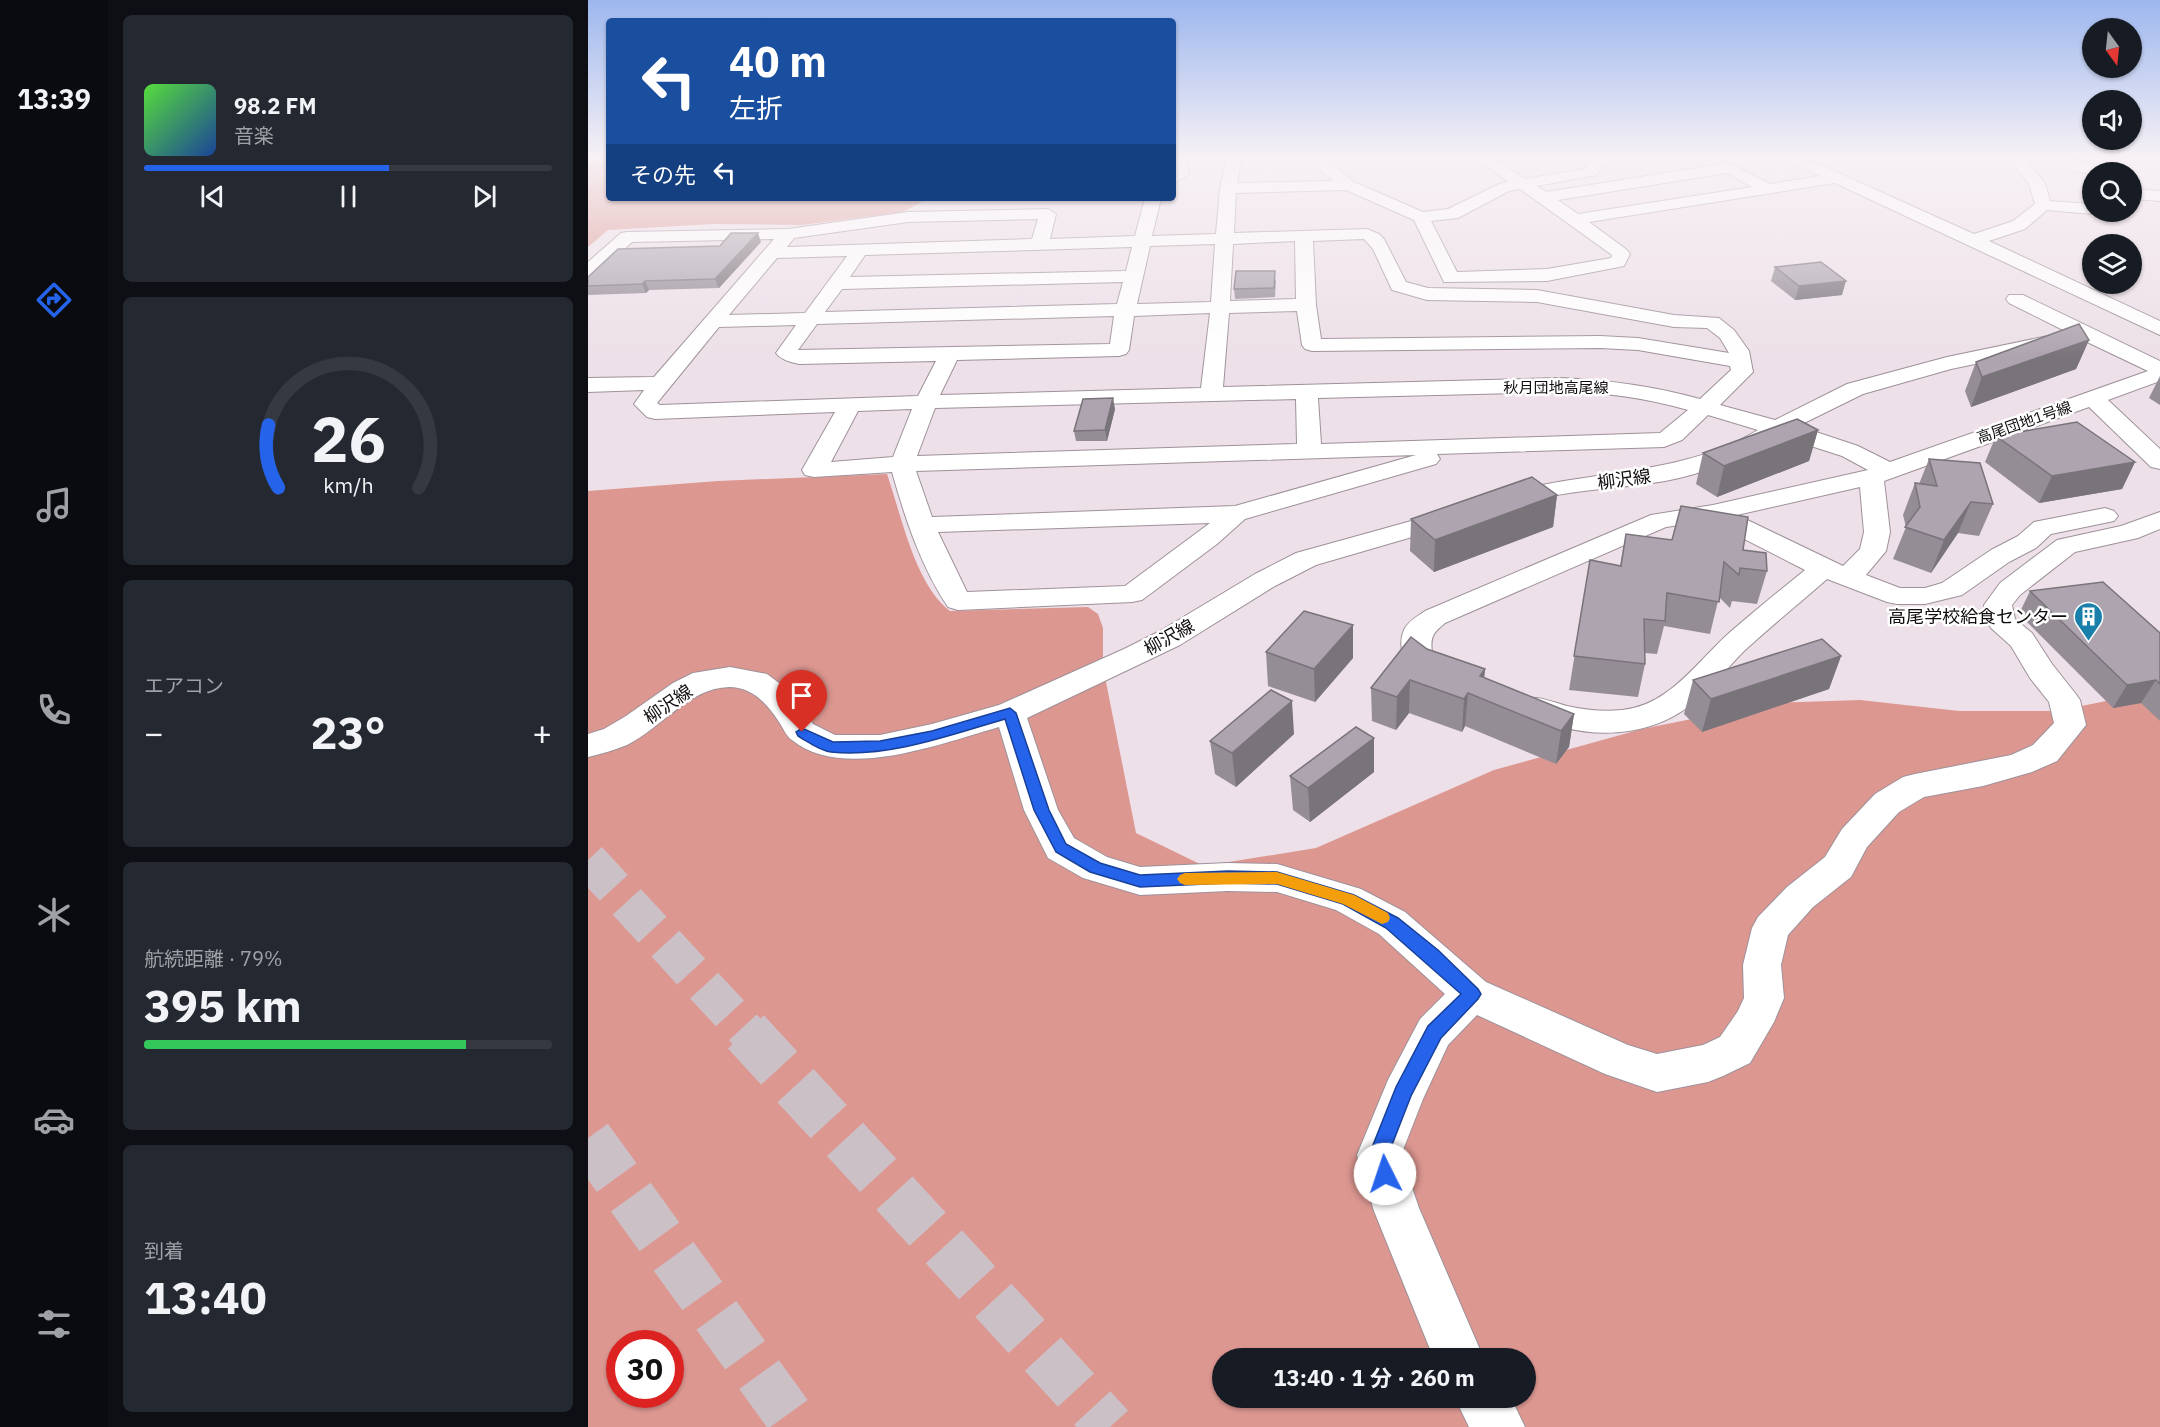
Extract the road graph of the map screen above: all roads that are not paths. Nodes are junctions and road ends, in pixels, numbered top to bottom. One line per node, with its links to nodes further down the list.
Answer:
1 (861, 224): 9 (street)
2 (1045, 224): 14 (street)
3 (1147, 224): 13 (street)
4 (1226, 224): 11 (street)
5 (1424, 224): 6 (street)
6 (1583, 224)
7 (1938, 224): 12 (street)
8 (2024, 224): 12 (street)
9 (788, 234): 16 (street); 17 (street)
10 (1304, 237): 11 (street); 20 (street); 22 (street)
11 (1225, 240): 13 (street); 23 (street)
12 (1973, 240): 27 (street)
13 (1142, 242): 14 (street); 18 (street)
14 (1040, 244): 15 (street)
15 (861, 249): 16 (street); 19 (street)
16 (773, 253): 26 (street)
17 (588, 272)
18 (1134, 276): 19 (street); 24 (street)
19 (837, 283): 25 (street)
20 (1497, 295): 29 (street); 31 (street)
21 (2016, 299): 28 (street)
22 (1306, 305): 23 (street); 29 (street)
23 (1220, 308): 24 (street); 38 (street)
24 (1125, 312): 25 (street); 30 (street)
25 (811, 318): 26 (street); 30 (street)
26 (715, 321): 34 (street)
27 (2160, 329)
28 (2087, 334): 32 (street); 43 (street, 柳沢線)
29 (1507, 341): 31 (street); 36 (street)
30 (950, 353): 40 (street)
31 (1741, 361): 42 (street)
32 (2160, 369)
33 (2160, 374): 39 (street, 高尾団地1号線)
34 (660, 383): 35 (street); 41 (street, 秋月団地高尾線)
35 (588, 385)
36 (1513, 387): 37 (street, 秋月団地高尾線); 42 (street, 秋月団地高尾線)
37 (1307, 392): 38 (street, 秋月団地高尾線); 45 (street)
38 (1211, 393): 40 (street, 秋月団地高尾線)
39 (2093, 398): 46 (street); 48 (street, 高尾団地1号線)
40 (926, 402): 41 (street, 秋月団地高尾線); 47 (street)
41 (850, 405): 47 (street)
42 (1702, 407): 43 (street, 秋月団地高尾線); 44 (street)
43 (1777, 428): 48 (street, 秋月団地高尾線); 57 (street, 柳沢線)
44 (1475, 445): 45 (street); 51 (street)
45 (1309, 451): 47 (street)
46 (2160, 462)
47 (902, 464): 53 (street)
48 (1879, 474): 50 (street, 高尾団地1号線); 54 (street)
49 (2160, 501): 54 (street)
50 (1713, 513): 54 (street); 55 (street, 高尾団地1号線)
51 (1236, 514): 53 (street); 53 (street)
52 (2160, 520): 59 (street)
53 (922, 525)
54 (1835, 572): 56 (street)
55 (1469, 684)
56 (1513, 700)
57 (1010, 713): 58 (street, 柳沢線); 59 (street)
58 (588, 746)
59 (1472, 994): 60 (street)
60 (1454, 1348)
61 (1487, 1408): 62 (street)
62 (1499, 1427)

